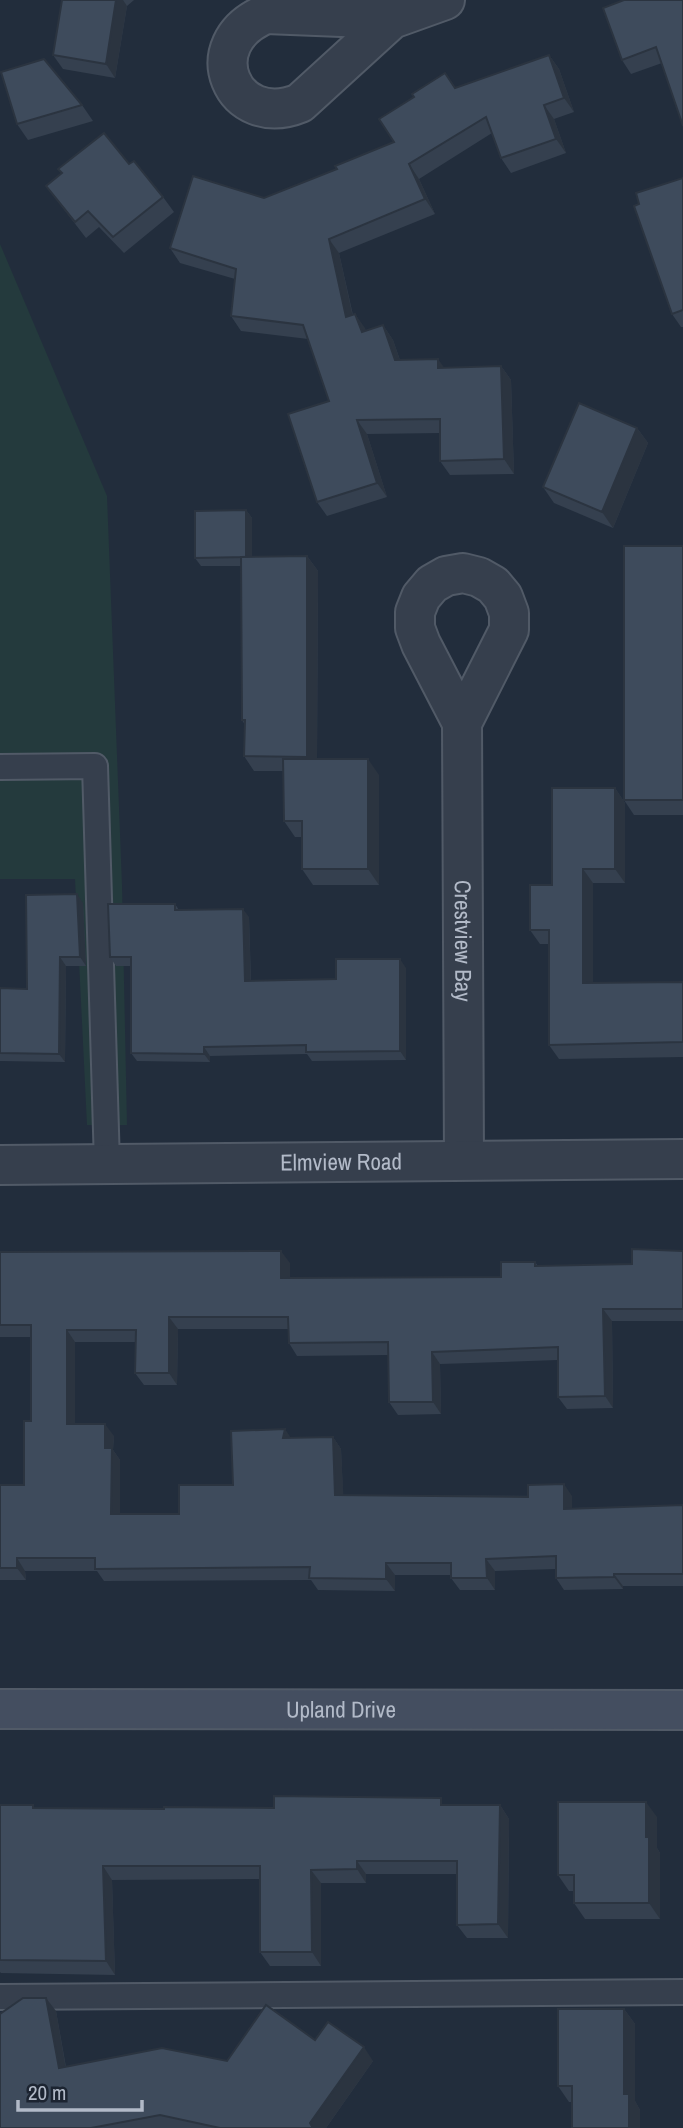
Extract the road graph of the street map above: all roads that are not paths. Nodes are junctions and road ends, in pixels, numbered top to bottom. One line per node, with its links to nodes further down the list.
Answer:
1 (445, 0): 2 (street)
2 (392, 19)
3 (462, 723): 6 (street, Crestview Bay)
4 (0, 767): 7 (lane)
5 (683, 1159): 6 (street, Elmview Road)
6 (464, 1160): 7 (street, Elmview Road)
7 (107, 1164): 8 (street, Elmview Road)
8 (0, 1165)
9 (0, 1709): 10 (street, Upland Drive)
10 (683, 1710)
11 (683, 1992): 12 (lane)
12 (0, 1997)

